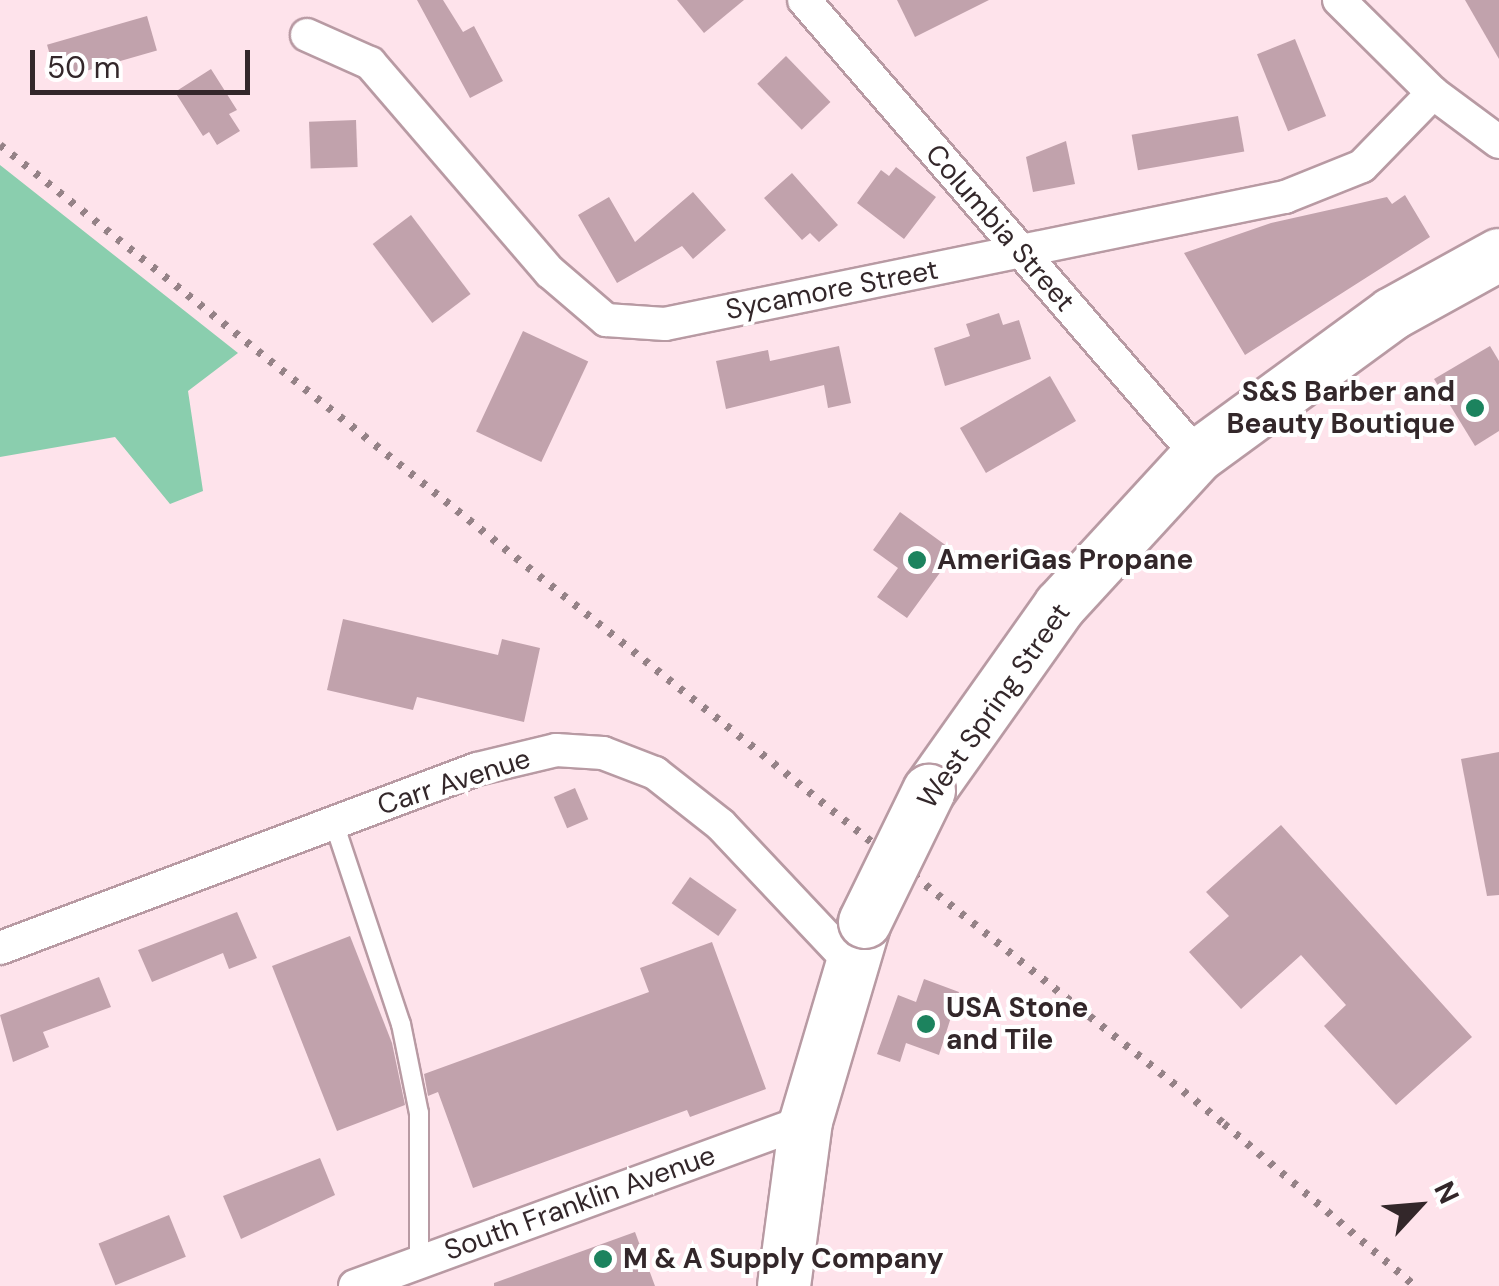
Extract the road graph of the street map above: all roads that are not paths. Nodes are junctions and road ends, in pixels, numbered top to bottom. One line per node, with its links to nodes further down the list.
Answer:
1 (804, 0): 6 (street, Columbia Street)
2 (1339, 0): 4 (street)
3 (307, 35): 6 (street, Sycamore Street)
4 (1433, 93): 5 (street); 6 (street, Sycamore Street)
5 (1499, 142)
6 (1020, 251): 8 (street, Columbia Street)
7 (1499, 255): 8 (main road, West Spring Street)
8 (1198, 456): 10 (main road, West Spring Street, bridge)
9 (334, 823): 10 (street, Carr Avenue); 11 (street, Carr Avenue); 13 (lane)
10 (858, 943): 12 (main road, West Spring Street)
11 (0, 948)
12 (806, 1121): 13 (street, South Franklin Avenue); 15 (main road, West Spring Street)
13 (419, 1262): 14 (street, South Franklin Avenue)
14 (355, 1286)
15 (784, 1286)

